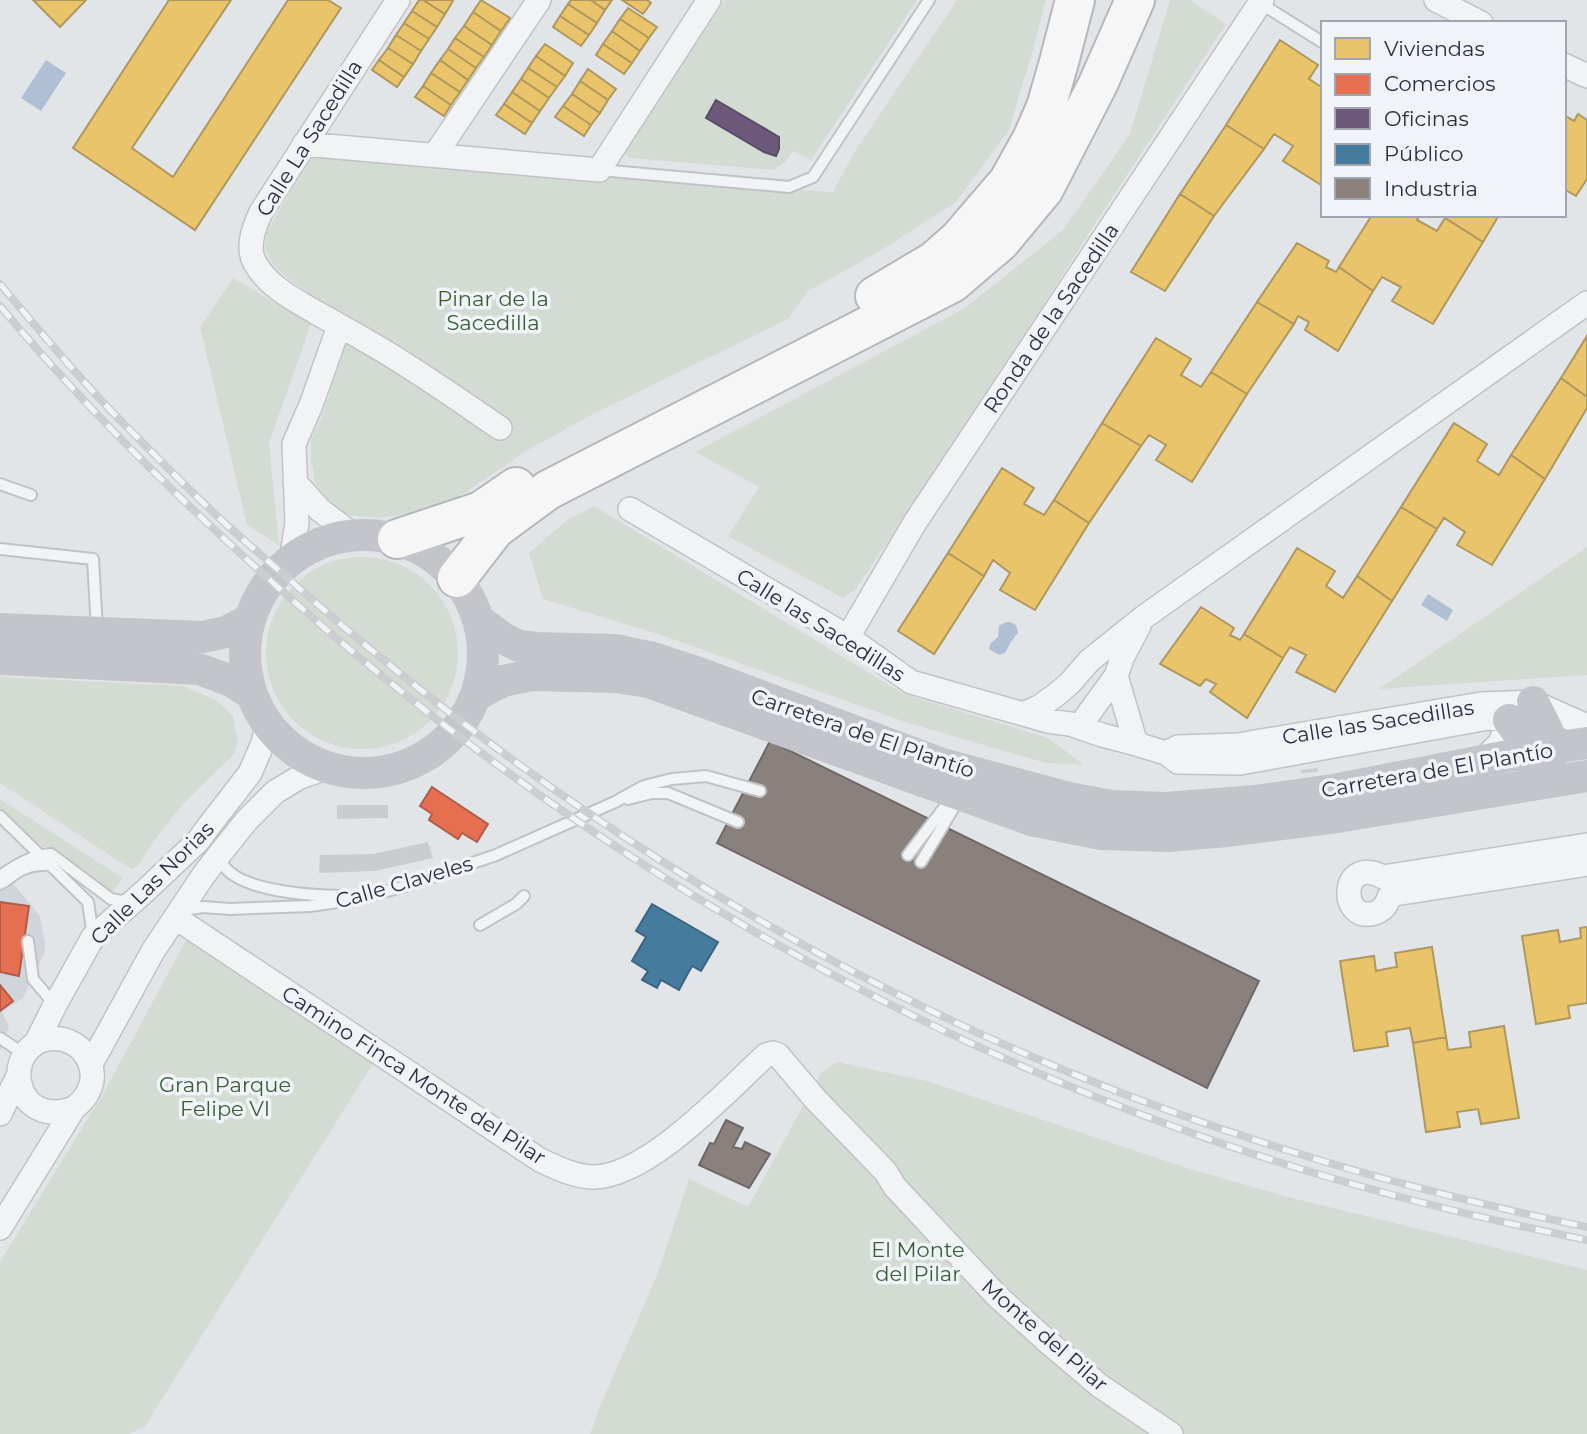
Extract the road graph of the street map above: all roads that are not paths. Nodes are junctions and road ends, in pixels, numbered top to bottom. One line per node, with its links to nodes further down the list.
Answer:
1 (539, 0): 14 (street)
2 (709, 0): 15 (street)
3 (929, 0): 15 (lane)
4 (1075, 0): 24 (highway)
5 (1135, 0): 27 (highway)
6 (1436, 0): 9 (street)
7 (395, 1): 13 (street, Calle La Sacedilla)
8 (1261, 2): 10 (lane, Ronda de la Sacedilla); 33 (street, Ronda de la Sacedilla)
9 (1477, 21)
10 (1321, 42)
11 (1566, 66): 12 (street)
12 (1587, 76)
13 (304, 144): 14 (street); 17 (street, Calle La Sacedilla)
14 (435, 155): 15 (street)
15 (599, 170)
16 (1587, 303): 28 (street)
17 (339, 326): 18 (street, Calle La Sacedilla); 19 (street)
18 (500, 428)
19 (295, 482): 23 (street); 26 (street)
20 (0, 484): 21 (lane)
21 (31, 495)
22 (630, 509): 33 (street, Calle las Sacedillas)
23 (353, 535): 24 (street); 26 (street)
24 (397, 539): 27 (street)
25 (0, 549): 32 (lane)
26 (291, 559): 29 (street)
27 (457, 578): 30 (street)
28 (1144, 617): 35 (street); 36 (street)
29 (249, 620): 32 (street); 37 (street)
30 (480, 621): 38 (street); 48 (street, Carretera de El Plantío)
31 (0, 628): 32 (street)
32 (97, 632)
33 (848, 637): 40 (street, Calle las Sacedillas)
34 (0, 659): 37 (street)
35 (1116, 676): 41 (street); 45 (street)
36 (1070, 683): 40 (street); 41 (street)
37 (250, 693): 42 (street)
38 (478, 694): 49 (street); 52 (street, Carretera de El Plantío)
39 (1521, 711): 43 (street, Calle las Sacedillas); 45 (street, Calle las Sacedillas); 46 (street); 48 (street, Calle las Sacedillas)
40 (1023, 715): 41 (street, Calle las Sacedillas)
41 (1074, 725): 45 (street, Calle las Sacedillas)
42 (267, 726): 49 (street); 66 (street, Calle Las Norias)
43 (1587, 726)
44 (1587, 743): 46 (street, Carretera de El Plantío)
45 (1136, 744)
46 (1539, 750): 47 (street); 48 (street, Carretera de El Plantío); 55 (street)
47 (1587, 753)
48 (1479, 762)
49 (327, 768): 59 (street, Calle Las Norias)
50 (1587, 776): 55 (street, Carretera de El Plantío)
51 (760, 791): 53 (lane)
52 (958, 795): 55 (street, Carretera de El Plantío); 60 (lane); 61 (lane)
53 (615, 802): 56 (lane); 67 (lane, Calle Claveles)
54 (0, 816): 58 (lane)
55 (1331, 818)
56 (738, 822)
57 (1587, 845): 62 (street)
58 (41, 854): 63 (lane); 64 (lane); 66 (lane)
59 (219, 855): 67 (lane); 69 (street, Calle Las Norias)
60 (908, 855)
61 (921, 862)
62 (1587, 864)
63 (52, 865): 65 (lane); 71 (lane)
64 (0, 876)
65 (0, 884)
66 (145, 891): 71 (street, Calle Las Norias)
67 (368, 895): 69 (lane, Calle Claveles)
68 (524, 896): 70 (lane)
69 (178, 914): 76 (street, Calle Las Norias); 78 (street, Camino Finca Monte del Pilar)
70 (480, 925)
71 (93, 937): 73 (street, Calle Las Norias)
72 (28, 941): 73 (lane)
73 (55, 1005): 75 (street, Calle Las Norias)
74 (0, 1038): 75 (lane)
75 (30, 1049): 76 (street); 77 (street, Calle Las Norias)
76 (91, 1064): 79 (street, Calle Las Norias)
77 (17, 1078): 79 (street); 80 (street, Calle Las Norias)
78 (816, 1100): 82 (street, Monte del Pilar)
79 (74, 1108): 81 (street, Calle Las Norias)
80 (0, 1114)
81 (0, 1228)
82 (1171, 1434)

